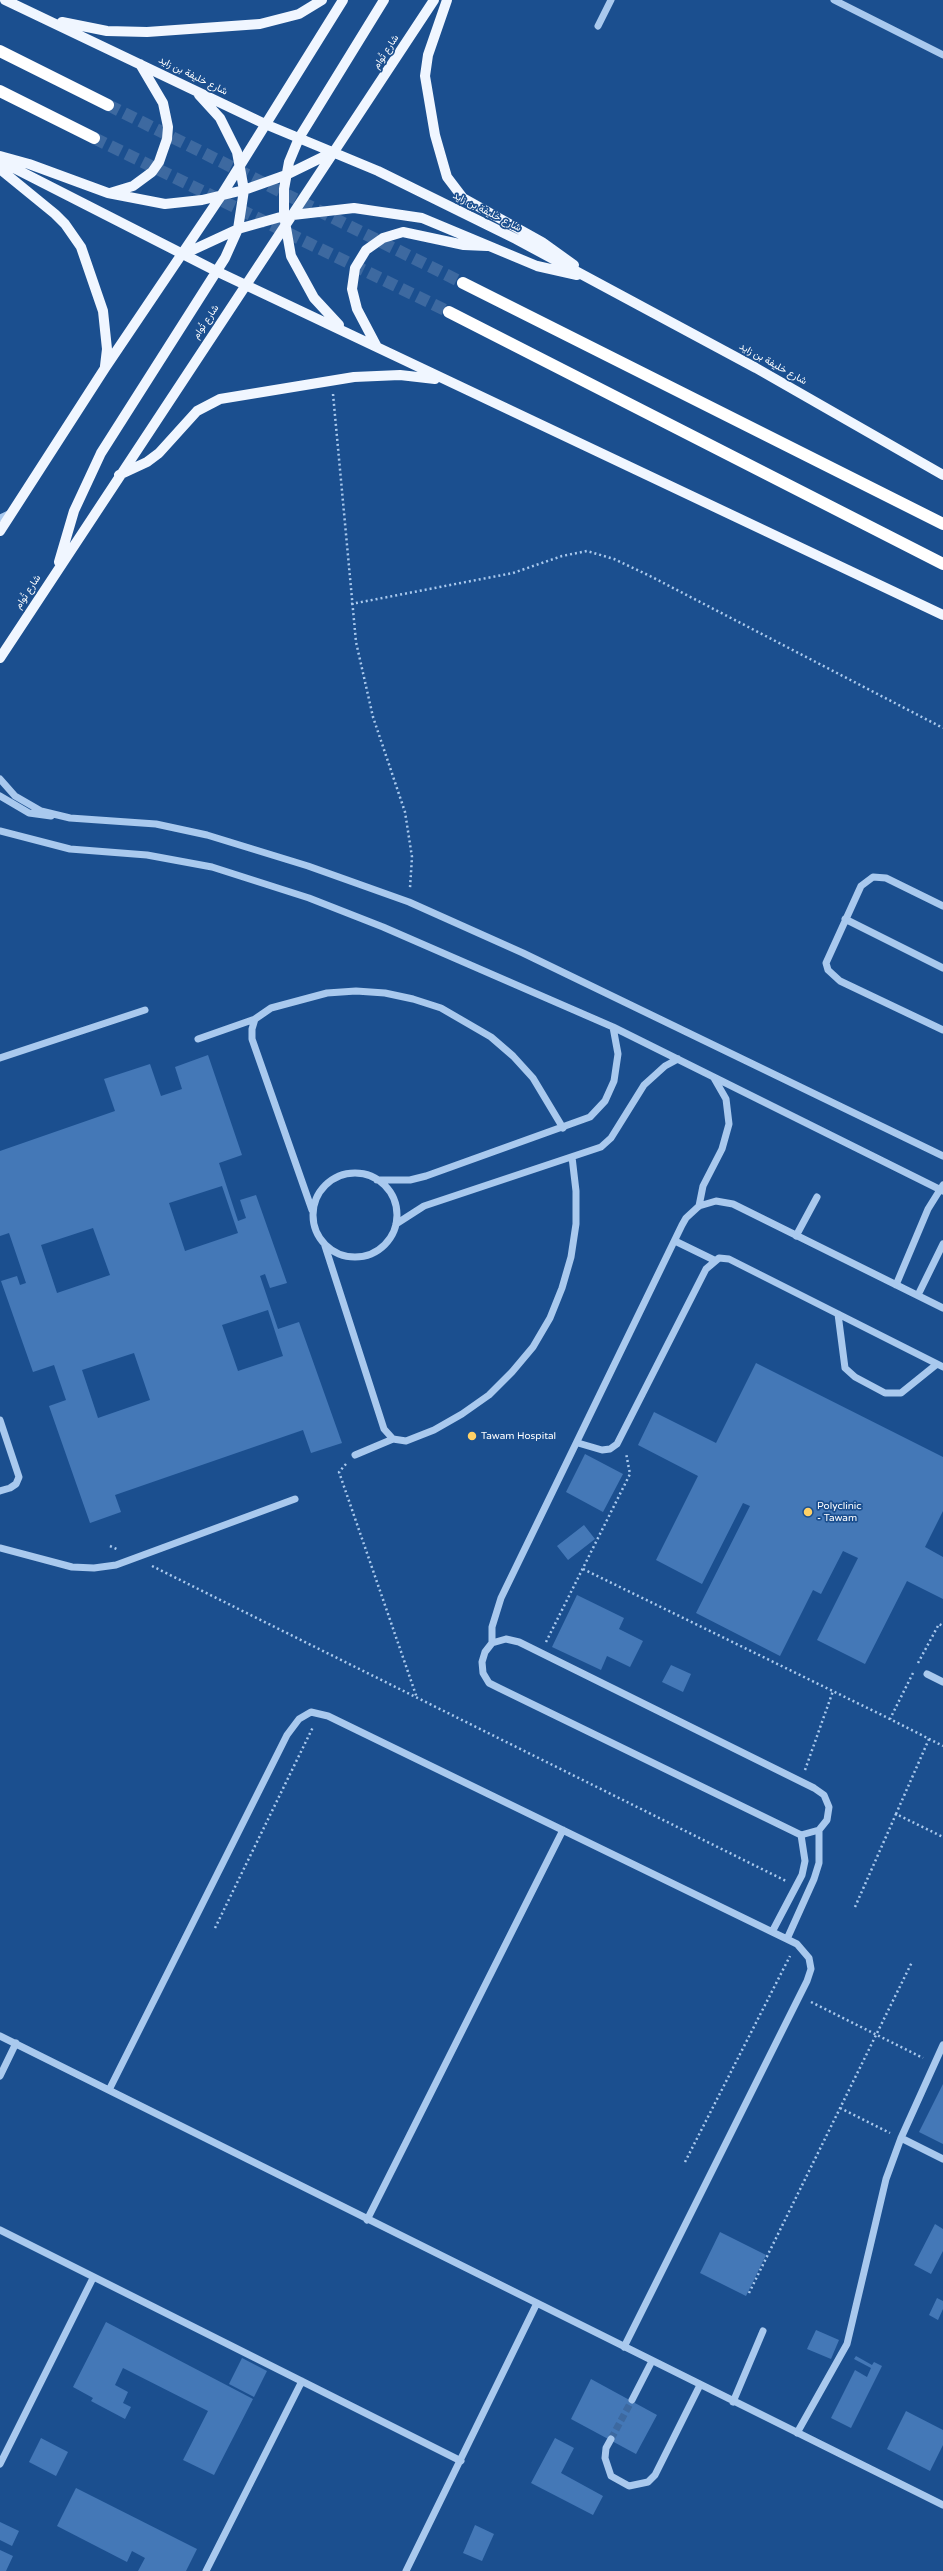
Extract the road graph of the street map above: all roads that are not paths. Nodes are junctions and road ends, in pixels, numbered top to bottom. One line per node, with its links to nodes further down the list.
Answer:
1 (5, 0): 10 (main road, شارع خليفة بن زايد)
2 (322, 0): 10 (main road)
3 (343, 0): 18 (main road)
4 (384, 0): 20 (main road)
5 (434, 0): 21 (main road, شارع تُوام)
6 (447, 0): 35 (main road)
7 (611, 0): 11 (street)
8 (834, 0): 9 (street)
9 (849, 3): 13 (street)
10 (46, 19): 14 (main road, شارع خليفة بن زايد)
11 (598, 26)
12 (0, 51): 17 (highway)
13 (943, 55)
14 (139, 63): 15 (main road, شارع خليفة بن زايد); 28 (main road)
15 (186, 86): 18 (main road, شارع خليفة بن زايد); 24 (main road)
16 (0, 91): 19 (highway)
17 (108, 105)
18 (265, 124): 20 (main road, شارع خليفة بن زايد); 24 (main road)
19 (94, 138)
20 (299, 138): 21 (main road, شارع خليفة بن زايد); 26 (main road)
21 (335, 152): 26 (main road); 30 (main road, شارع تُوام); 35 (main road, شارع خليفة بن زايد)
22 (0, 156): 28 (main road)
23 (0, 161): 33 (main road)
24 (241, 164): 27 (main road); 29 (main road)
25 (0, 169): 41 (main road)
26 (286, 176): 27 (main road); 30 (main road)
27 (244, 190): 29 (main road); 31 (main road)
28 (108, 193): 29 (main road)
29 (221, 196): 33 (main road)
30 (287, 218): 31 (main road); 32 (main road); 37 (main road, شارع تُوام); 39 (main road)
31 (238, 229): 33 (main road); 34 (main road)
32 (491, 246): 35 (main road); 40 (main road)
33 (182, 255): 34 (main road); 41 (main road)
34 (216, 271): 37 (main road); 50 (main road)
35 (586, 277): 44 (main road, شارع خليفة بن زايد)
36 (463, 283): 47 (highway)
37 (245, 285): 39 (main road); 43 (main road, شارع تُوام)
38 (449, 312): 49 (highway)
39 (350, 334): 40 (main road)
40 (378, 348): 42 (main road)
41 (105, 368): 45 (main road)
42 (446, 380): 43 (main road); 51 (main road)
43 (119, 475): 50 (main road, شارع تُوام)
44 (943, 475)
45 (12, 513): 46 (street); 48 (main road)
46 (0, 518)
47 (943, 524)
48 (0, 531)
49 (943, 564)
50 (56, 572): 52 (main road, شارع تُوام)
51 (943, 615)
52 (0, 658)
53 (0, 779): 55 (street)
54 (0, 796): 55 (street)
55 (56, 815): 69 (street)
56 (0, 831): 62 (street)
57 (943, 906): 58 (street)
58 (845, 919): 59 (street); 63 (street)
59 (943, 968)
60 (145, 1010): 65 (street)
61 (255, 1019): 64 (street); 68 (street); 75 (street)
62 (613, 1027): 66 (street); 68 (street)
63 (943, 1030)
64 (198, 1039)
65 (0, 1058)
66 (678, 1059): 67 (street); 70 (street)
67 (712, 1076): 72 (street); 74 (street)
68 (563, 1128): 71 (street)
69 (943, 1156)
70 (572, 1158): 76 (street); 88 (street)
71 (378, 1180): 75 (street); 76 (street)
72 (942, 1188): 82 (street)
73 (817, 1197): 77 (street)
74 (699, 1206): 77 (street); 78 (street)
75 (312, 1210): 80 (street)
76 (396, 1224): 80 (street)
77 (796, 1236): 82 (street)
78 (675, 1241): 81 (street); 89 (street)
79 (943, 1244): 83 (street)
80 (325, 1246): 88 (street)
81 (714, 1260): 85 (street); 89 (street)
82 (896, 1285): 83 (street)
83 (918, 1295): 84 (street)
84 (943, 1308)
85 (838, 1314): 86 (street); 86 (street)
86 (940, 1366)
87 (0, 1420): 91 (street)
88 (393, 1439): 90 (street)
89 (578, 1443): 94 (street)
90 (354, 1455)
91 (0, 1491)
92 (295, 1499): 93 (street)
93 (0, 1548)
94 (492, 1643): 98 (street); 99 (street)
95 (927, 1674): 96 (street)
96 (943, 1682)
97 (563, 1830): 100 (street); 106 (street); 109 (street)
98 (819, 1830): 99 (street); 101 (street)
99 (801, 1835): 100 (street)
100 (772, 1932): 101 (street)
101 (787, 1939): 114 (street)
102 (0, 2036): 103 (street)
103 (16, 2044): 105 (street); 106 (street)
104 (943, 2045): 107 (street)
105 (0, 2076)
106 (109, 2090): 109 (street)
107 (901, 2138): 108 (street); 120 (street)
108 (943, 2159)
109 (367, 2220): 112 (street)
110 (0, 2230): 111 (street)
111 (93, 2278): 116 (street); 123 (street)
112 (537, 2303): 114 (street); 122 (street)
113 (763, 2331): 119 (street)
114 (624, 2347): 115 (street)
115 (652, 2361): 117 (street); 118 (street)
116 (302, 2381): 122 (street); 125 (street)
117 (700, 2385): 119 (street); 121 (street)
118 (632, 2400)
119 (733, 2402): 120 (street)
120 (797, 2433): 124 (street)
121 (611, 2439)
122 (461, 2461): 126 (street)
123 (0, 2464)
124 (943, 2505)
125 (206, 2571)
126 (406, 2571)

